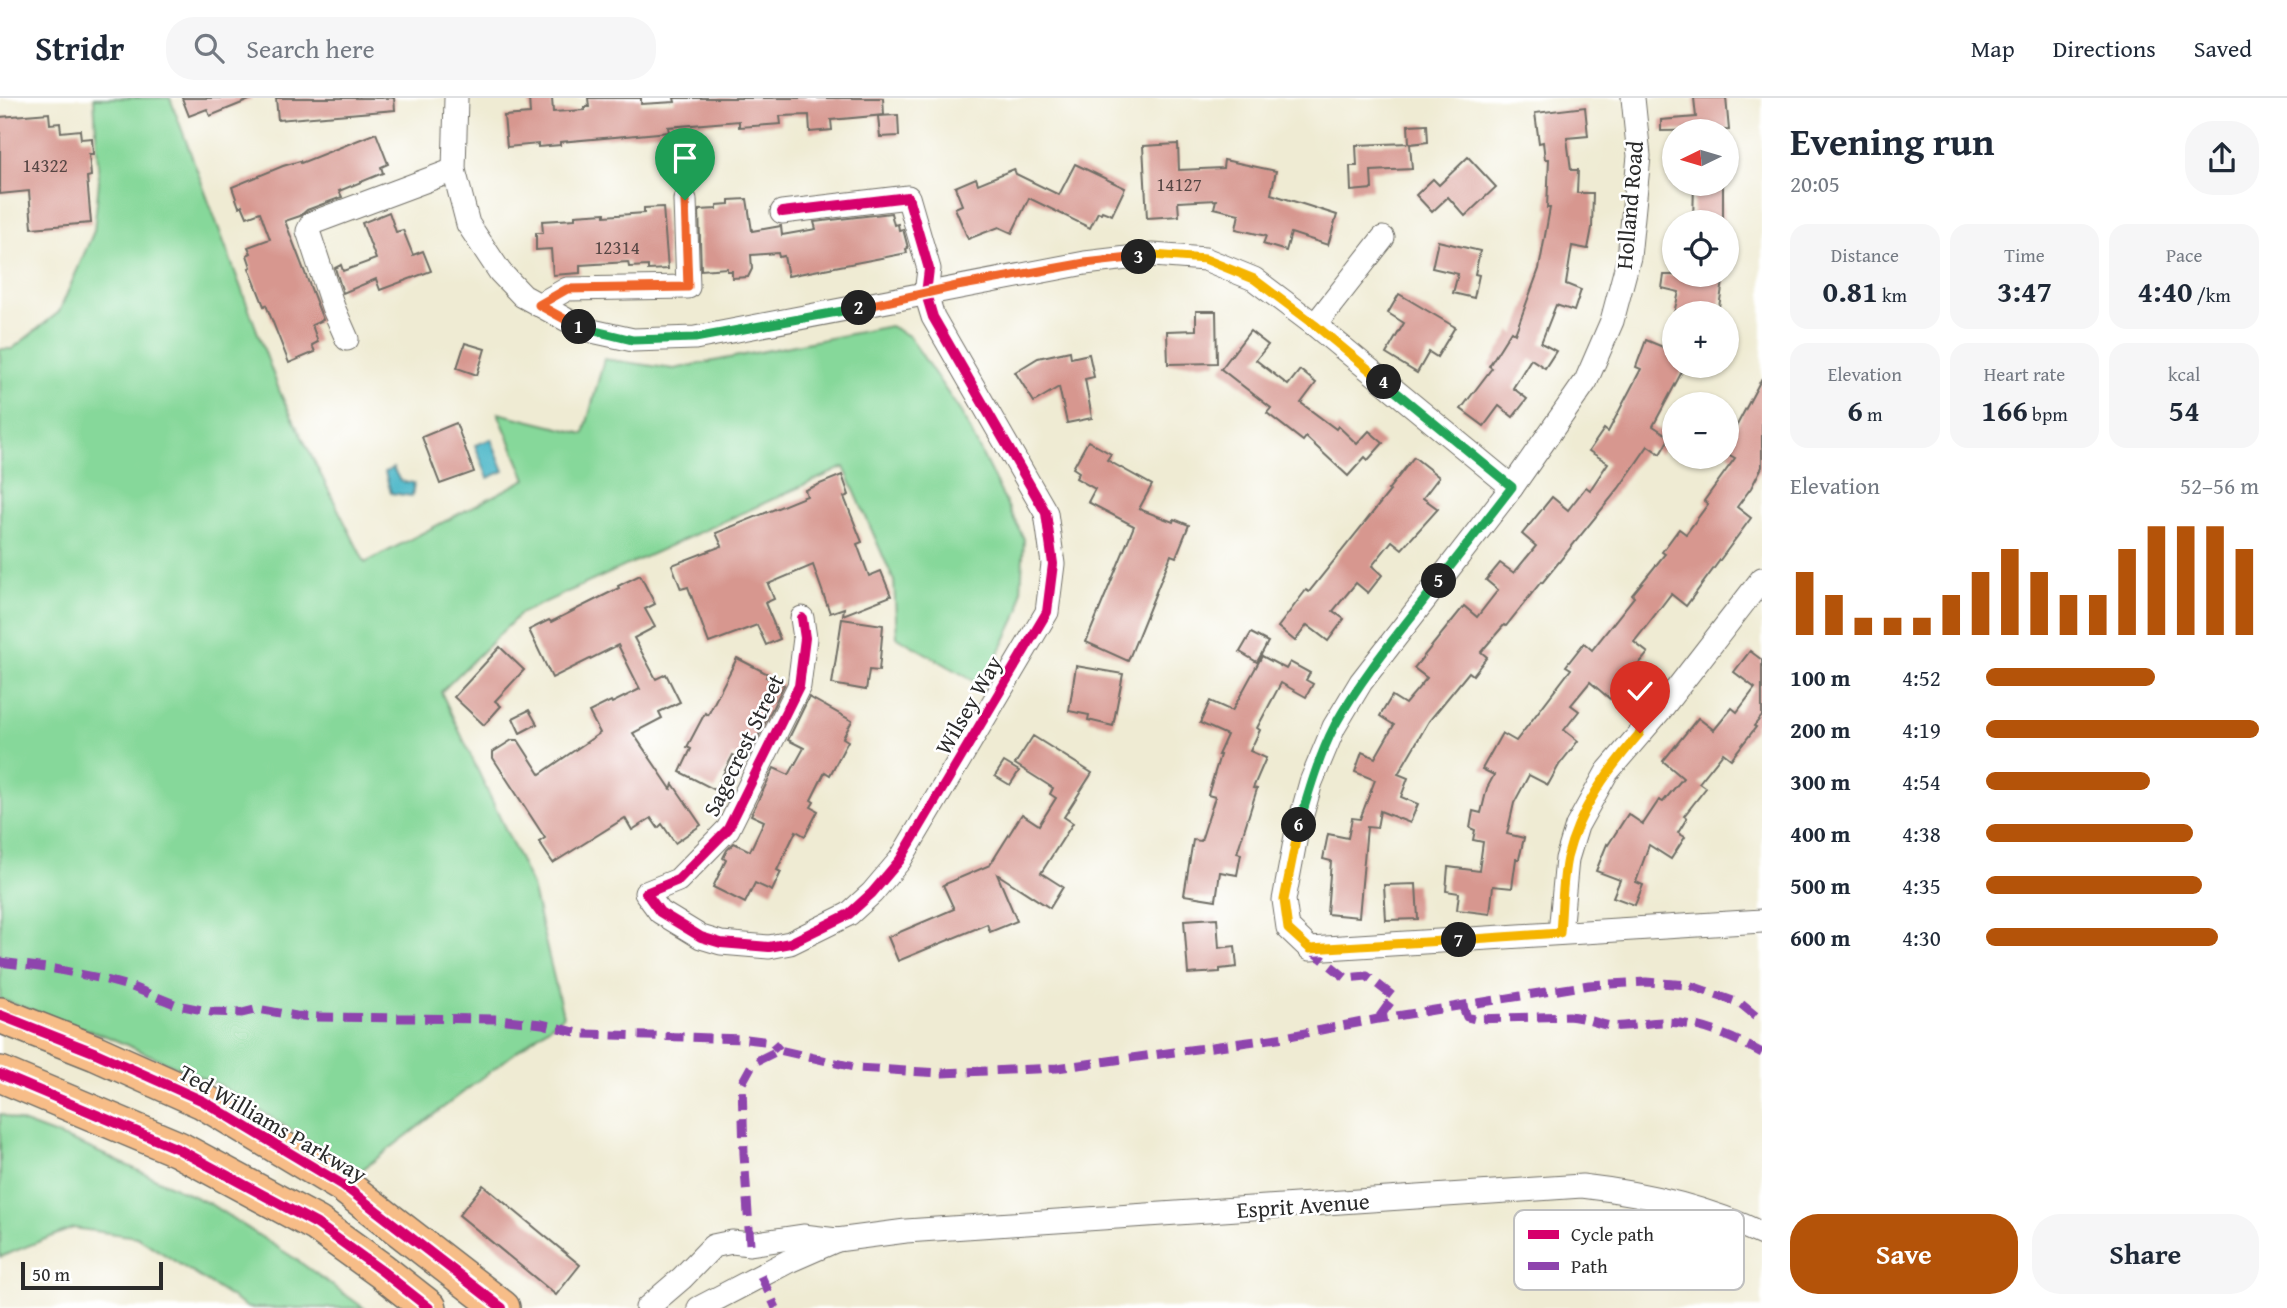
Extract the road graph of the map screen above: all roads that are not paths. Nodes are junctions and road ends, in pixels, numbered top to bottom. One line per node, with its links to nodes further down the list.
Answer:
1 (456, 98): 3 (street)
2 (1633, 98): 11 (street, Holland Road)
3 (454, 170): 8 (street); 10 (street)
4 (685, 200): 8 (street)
5 (782, 212): 7 (street)
6 (1383, 238): 9 (street)
7 (926, 294): 8 (street); 9 (street); 14 (street, Wilsey Way)
8 (539, 305)
9 (1315, 325): 11 (street)
10 (347, 339)
11 (1512, 487): 16 (street, Holland Road)
12 (1762, 579): 16 (street)
13 (803, 618): 14 (street, Sagecrest Street)
14 (646, 893)
15 (1762, 920): 16 (street)
16 (1560, 933)
17 (0, 1015): 26 (main road, Ted Williams Parkway)
18 (0, 1074): 25 (main road)
19 (1698, 1210): 22 (street, Esprit Avenue)
20 (1744, 1226): 21 (street, Esprit Avenue)
21 (1762, 1234)
22 (837, 1240): 23 (street, Esprit Avenue); 24 (street, Esprit Avenue)
23 (750, 1244): 24 (street); 27 (street, Esprit Avenue)
24 (761, 1276): 28 (street, Esprit Avenue)
25 (429, 1308)
26 (502, 1308)
27 (647, 1308)
28 (699, 1308)

